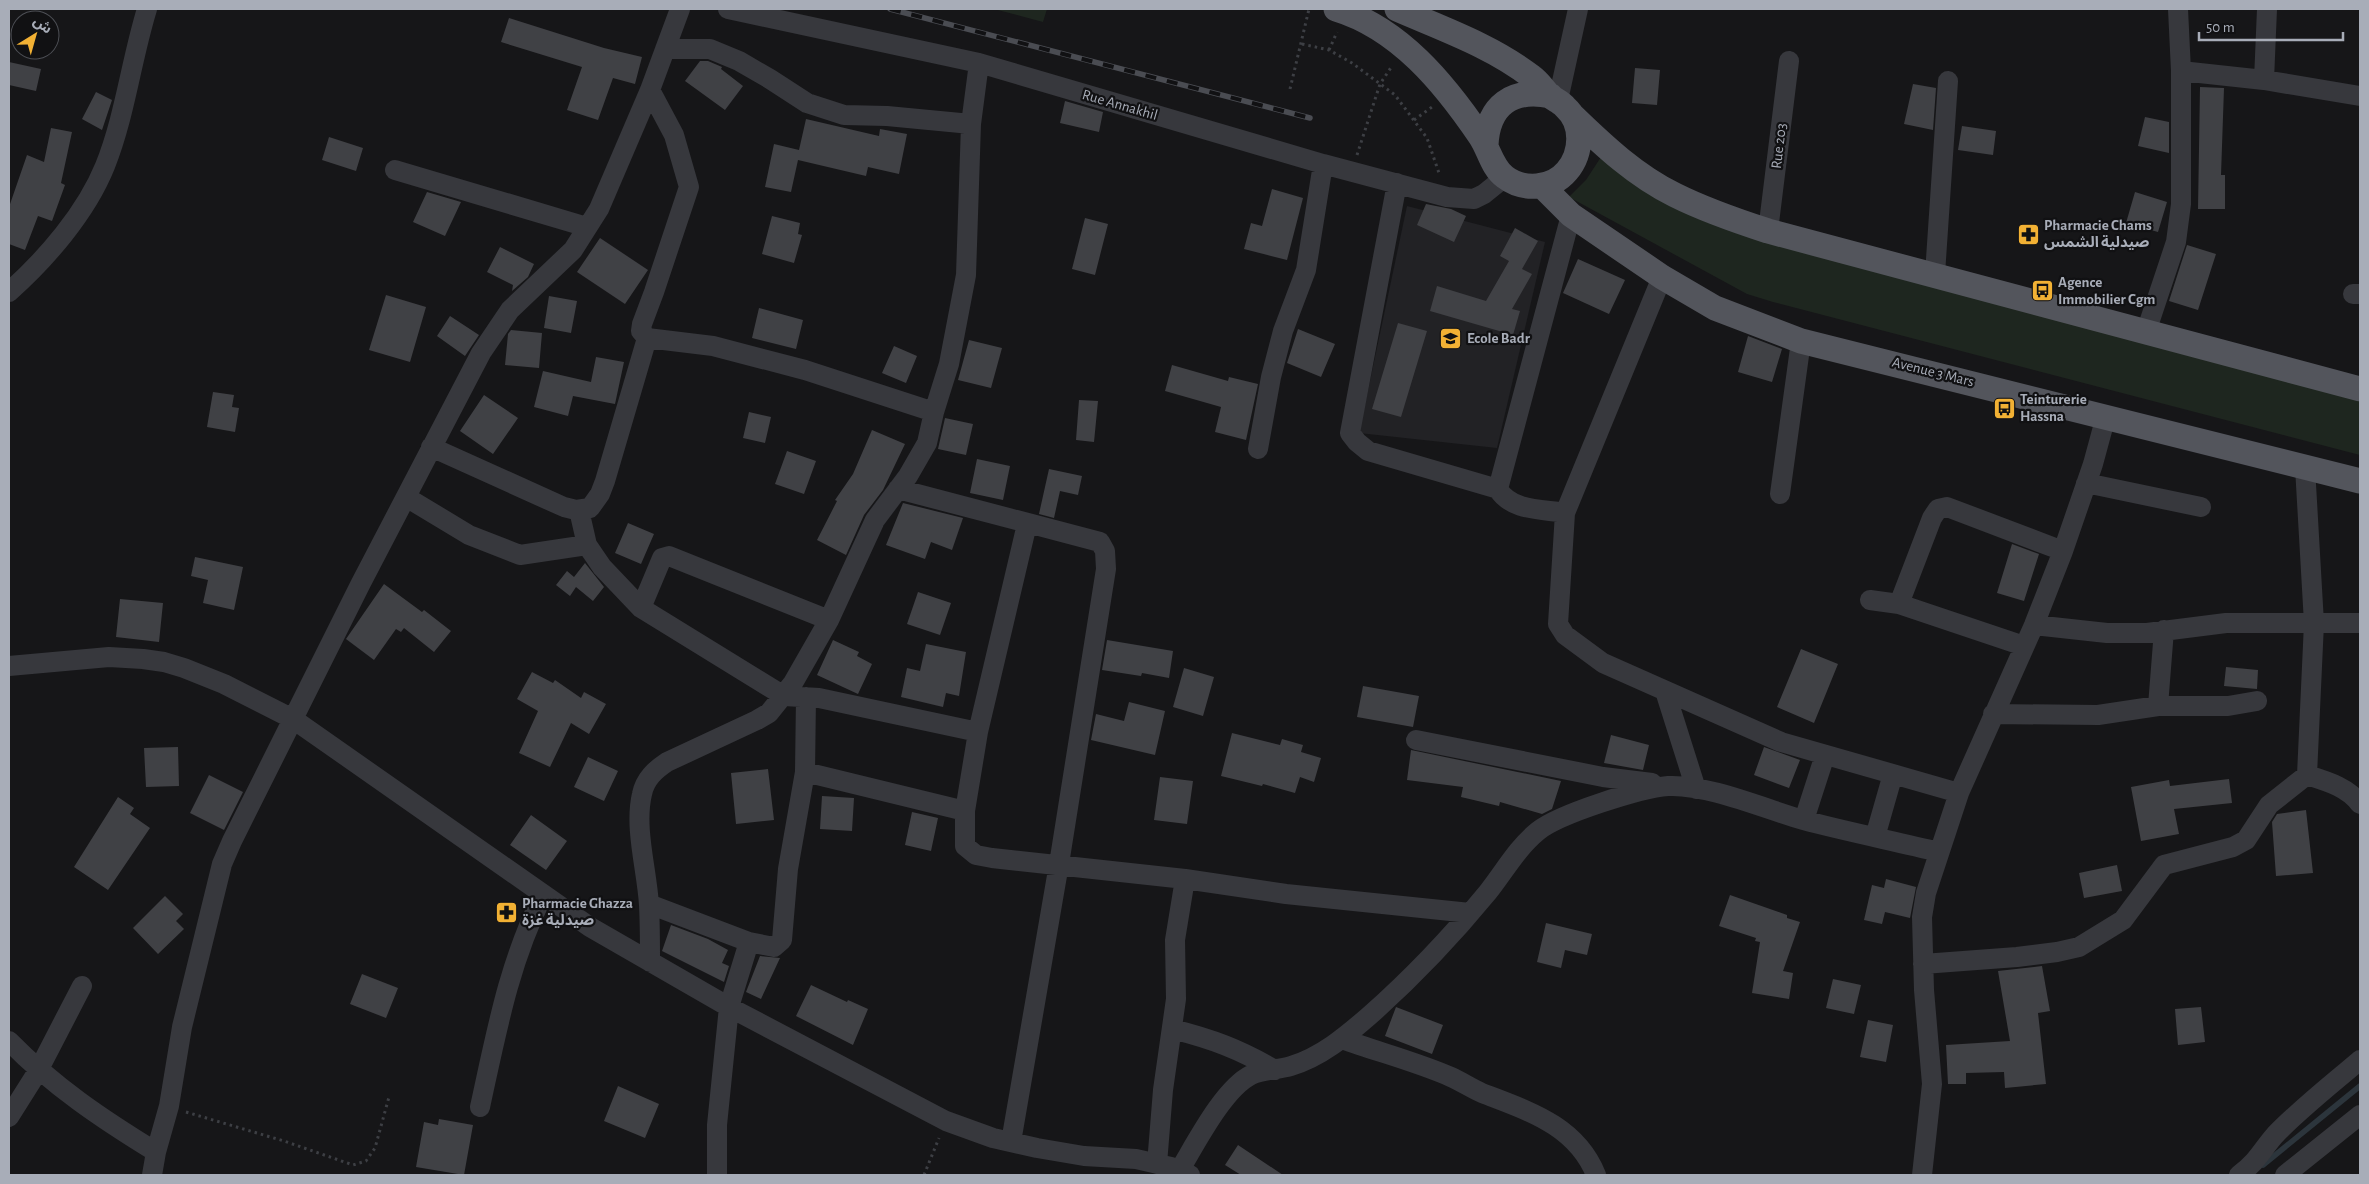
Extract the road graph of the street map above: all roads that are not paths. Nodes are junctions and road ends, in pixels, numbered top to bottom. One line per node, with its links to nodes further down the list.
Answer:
1 (147, 9): 31 (street)
2 (680, 9): 10 (street)
3 (728, 9): 12 (street, Rue Annakhil)
4 (1336, 9): 9 (main road)
5 (1398, 9): 18 (main road)
6 (1578, 9): 18 (street)
7 (2178, 9): 13 (street)
8 (2267, 9): 15 (street)
9 (1365, 14): 20 (main road)
10 (665, 49): 16 (street); 19 (street)
11 (1789, 61): 28 (street, Rue 203)
12 (979, 63): 19 (street); 21 (street, Rue Annakhil)
13 (2181, 71): 15 (street); 32 (street)
14 (1948, 80): 29 (street)
15 (2264, 80): 17 (street)
16 (650, 90): 27 (street); 33 (street)
17 (2360, 96)
18 (1560, 104): 20 (main road); 25 (main road); 28 (main road)
19 (971, 124): 36 (street)
20 (1486, 144): 23 (main road)
21 (1323, 164): 24 (street, Rue Annakhil); 39 (street)
22 (395, 170): 27 (street)
23 (1505, 177): 24 (street, Rue Annakhil); 25 (main road)
24 (1397, 183): 44 (street)
25 (1542, 186): 26 (main road, Avenue 3 Mars)
26 (1571, 215): 30 (main road, Avenue 3 Mars); 44 (street)
27 (587, 227): 38 (street)
28 (1768, 231): 29 (main road)
29 (1935, 274): 32 (main road)
30 (1662, 277): 34 (main road, Avenue 3 Mars); 49 (street)
31 (9, 292)
32 (2146, 332): 35 (main road)
33 (647, 338): 36 (street); 48 (street)
34 (1801, 341): 37 (main road, Avenue 3 Mars); 45 (street)
35 (2360, 389)
36 (934, 412): 43 (street)
37 (2106, 416): 40 (main road, Avenue 3 Mars); 42 (street)
38 (431, 447): 46 (street); 48 (street)
39 (1258, 449)
40 (2305, 467): 41 (main road, Avenue 3 Mars); 57 (street)
41 (2360, 480)
42 (2086, 483): 47 (street); 52 (street)
43 (898, 489): 50 (street); 56 (street)
44 (1498, 489): 49 (street)
45 (1780, 494)
46 (406, 496): 51 (street); 69 (street)
47 (2201, 507)
48 (579, 510): 51 (street)
49 (1565, 513): 63 (street)
50 (1027, 524): 70 (street); 84 (street)
51 (587, 545): 55 (street)
52 (2063, 551): 54 (street); 59 (street)
53 (1870, 600): 54 (street)
54 (1899, 604): 61 (street)
55 (641, 608): 56 (street); 64 (street)
56 (829, 620): 64 (street)
57 (2314, 623): 58 (street); 60 (street); 75 (street)
58 (2360, 623)
59 (2034, 625): 60 (street); 61 (street)
60 (2164, 630): 67 (street)
61 (2024, 646): 68 (street)
62 (9, 666): 69 (street)
63 (1664, 691): 72 (street); 77 (street)
64 (784, 696): 65 (street); 87 (street)
65 (806, 697): 70 (street); 73 (street)
66 (2257, 701): 67 (street)
67 (2158, 706): 68 (street)
68 (1993, 714): 78 (street)
69 (293, 718): 86 (street); 104 (street)
70 (978, 732): 80 (street)
71 (1416, 740): 76 (street)
72 (1825, 755): 74 (street); 81 (street)
73 (806, 772): 80 (street); 89 (street)
74 (1893, 774): 78 (street); 82 (street)
75 (2307, 775): 79 (street); 91 (street)
76 (1670, 786): 77 (street); 88 (street)
77 (1696, 789): 81 (street)
78 (1959, 793): 83 (street)
79 (2360, 804)
80 (965, 811): 84 (street)
81 (1804, 820): 82 (street)
82 (1875, 837): 83 (street)
83 (1939, 852): 91 (street)
84 (1059, 864): 85 (street); 103 (street)
85 (1185, 879): 88 (street); 94 (street)
86 (543, 895): 90 (street); 100 (street)
87 (649, 904): 89 (street); 90 (street)
88 (1470, 913): 95 (street)
89 (749, 942): 93 (street)
90 (650, 962): 93 (street)
91 (1923, 964): 110 (street)
92 (82, 986): 99 (street)
93 (729, 1007): 103 (street); 108 (street)
94 (1172, 1029): 98 (street); 105 (street)
95 (1342, 1039): 98 (street); 109 (street)
96 (9, 1041): 99 (street)
97 (2360, 1060): 111 (street)
98 (1275, 1070): 106 (street)
99 (38, 1071): 102 (street); 104 (street)
100 (480, 1107)
101 (2360, 1115): 112 (street)
102 (9, 1117)
103 (1011, 1142): 105 (street)
104 (156, 1152): 107 (street)
105 (1157, 1164): 106 (street)
106 (1184, 1173)
107 (152, 1175)
108 (717, 1175)
109 (1596, 1175)
110 (1922, 1175)
111 (2239, 1175)
112 (2285, 1175)

